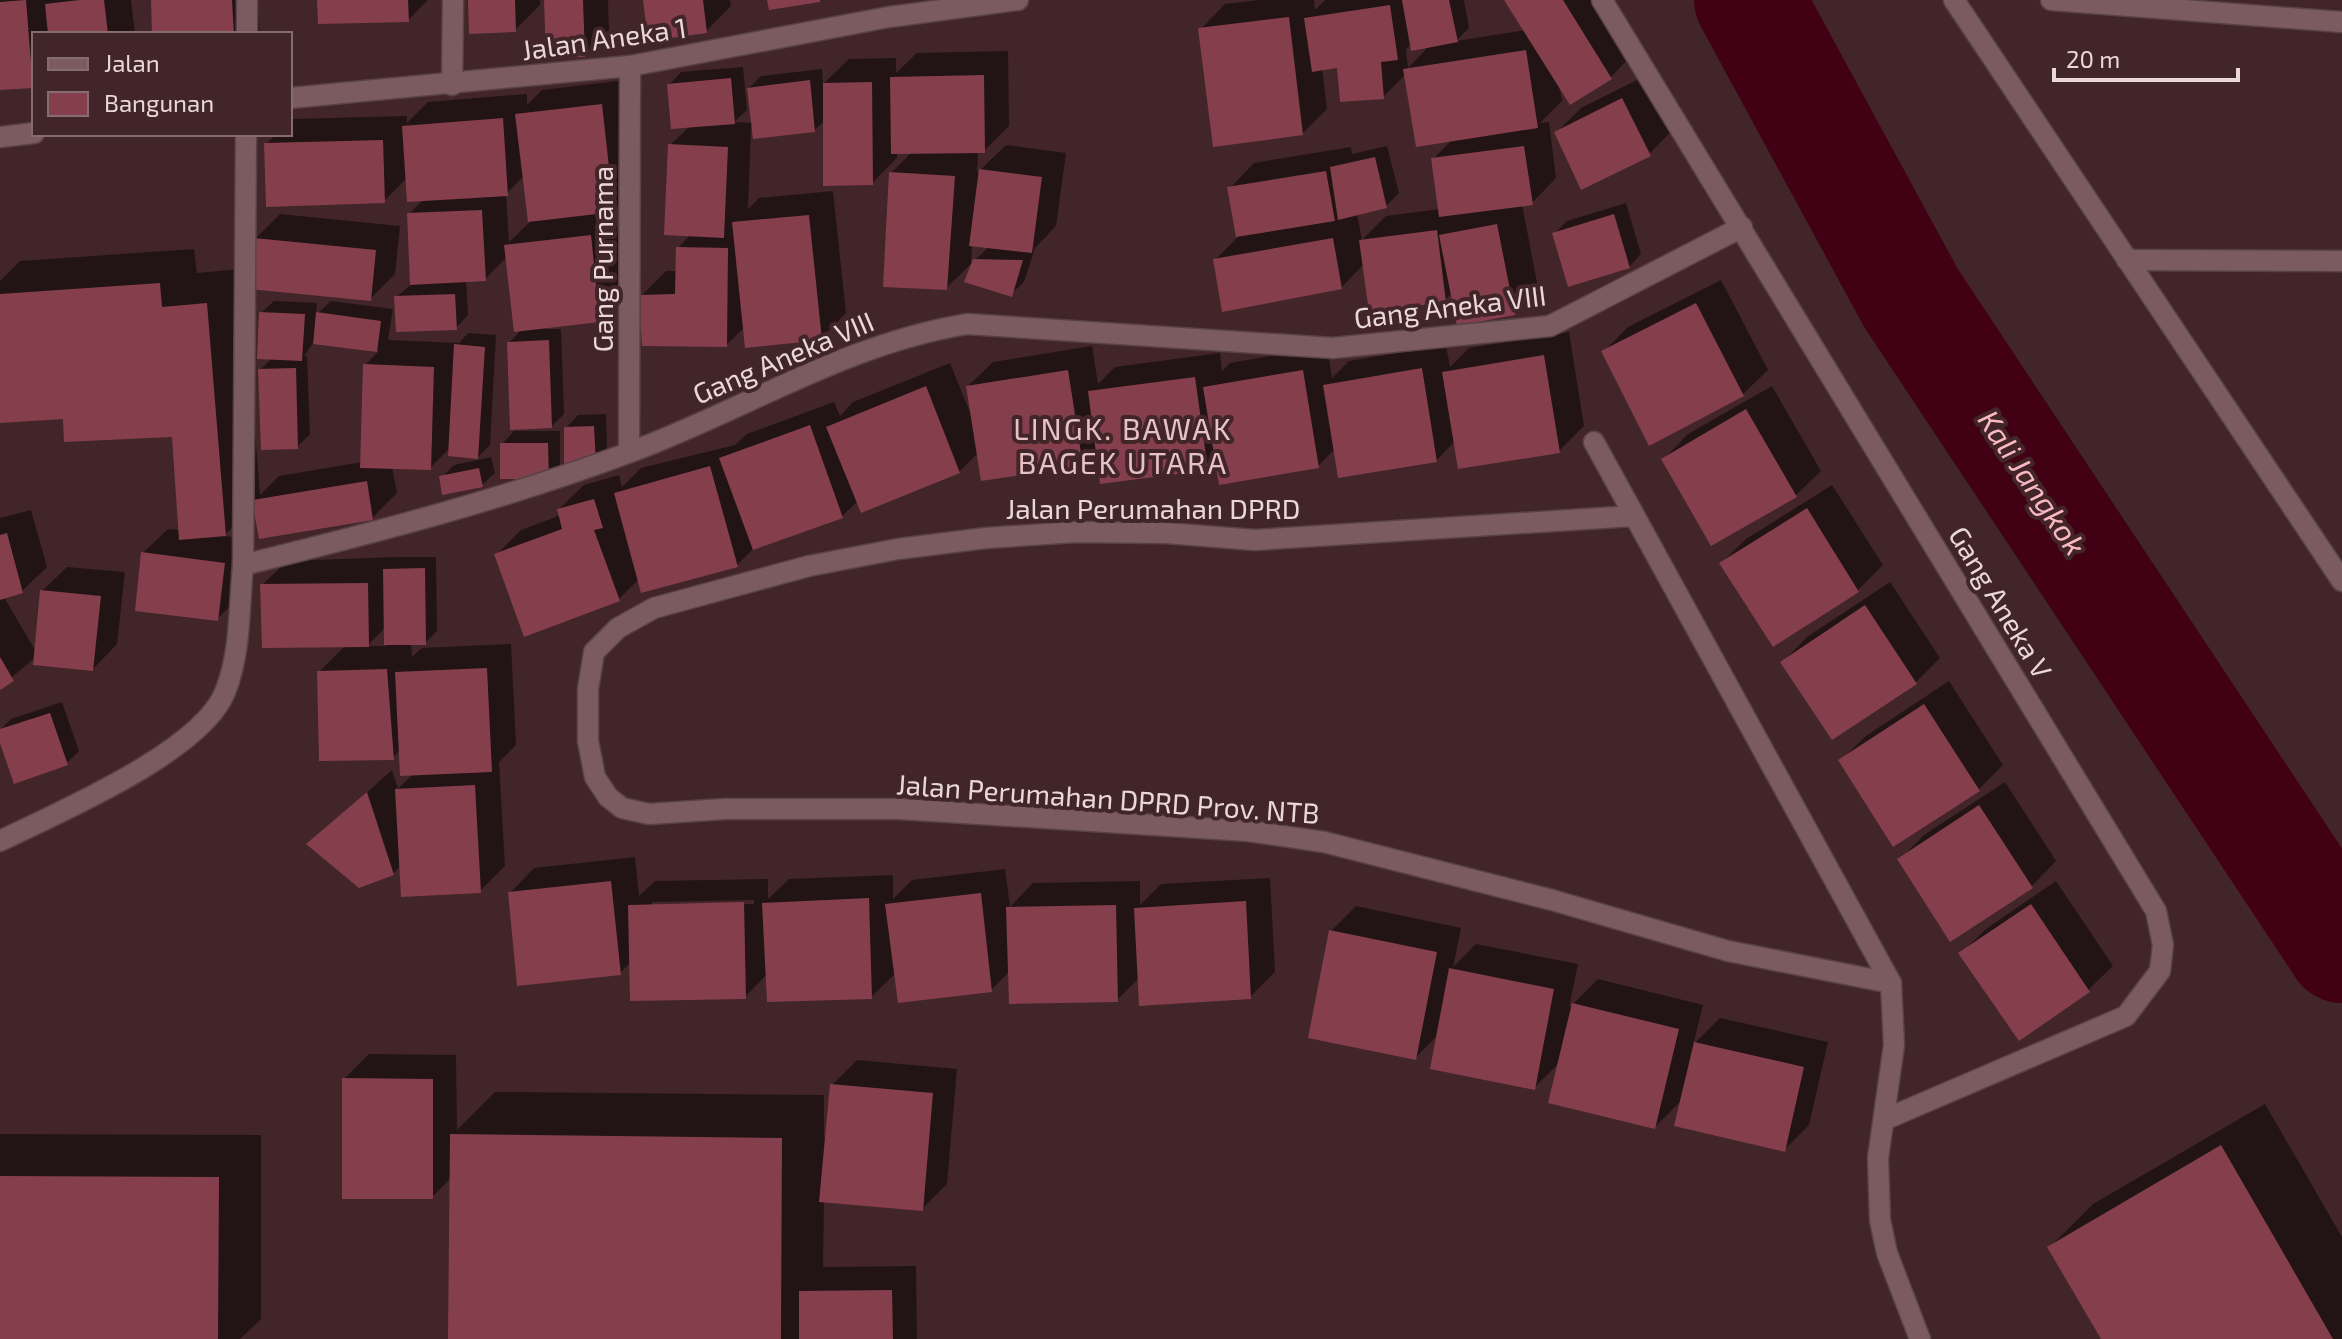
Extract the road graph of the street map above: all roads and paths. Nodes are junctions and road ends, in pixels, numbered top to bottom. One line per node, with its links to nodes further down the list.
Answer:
1 (247, 0): 8 (street)
2 (453, 0): 10 (street)
3 (1018, 0): 9 (street, Jalan Aneka 1)
4 (1602, 0): 15 (street, Gang Aneka V)
5 (1954, 0): 16 (street)
6 (2051, 0): 7 (street)
7 (2342, 22)
8 (247, 32)
9 (630, 66): 10 (street, Jalan Aneka 1); 19 (street, Gang Purnama)
10 (452, 85): 11 (street, Jalan Aneka 1)
11 (292, 98)
12 (32, 133): 14 (street)
13 (246, 136): 21 (street)
14 (0, 137)
15 (1742, 227): 19 (street, Gang Aneka VIII); 26 (street, Gang Aneka V)
16 (2127, 260): 17 (street); 22 (street)
17 (2342, 261)
18 (1594, 442): 20 (street)
19 (629, 452): 21 (street, Gang Aneka VIII)
20 (1633, 516): 23 (street, Jalan Perumahan DPRD); 25 (street)
21 (243, 565): 24 (street)
22 (2342, 581)
23 (588, 741): 25 (street, Jalan Perumahan DPRD Prov. NTB)
24 (0, 841)
25 (1891, 983): 26 (street)
26 (1886, 1119): 27 (street)
27 (1920, 1339)

